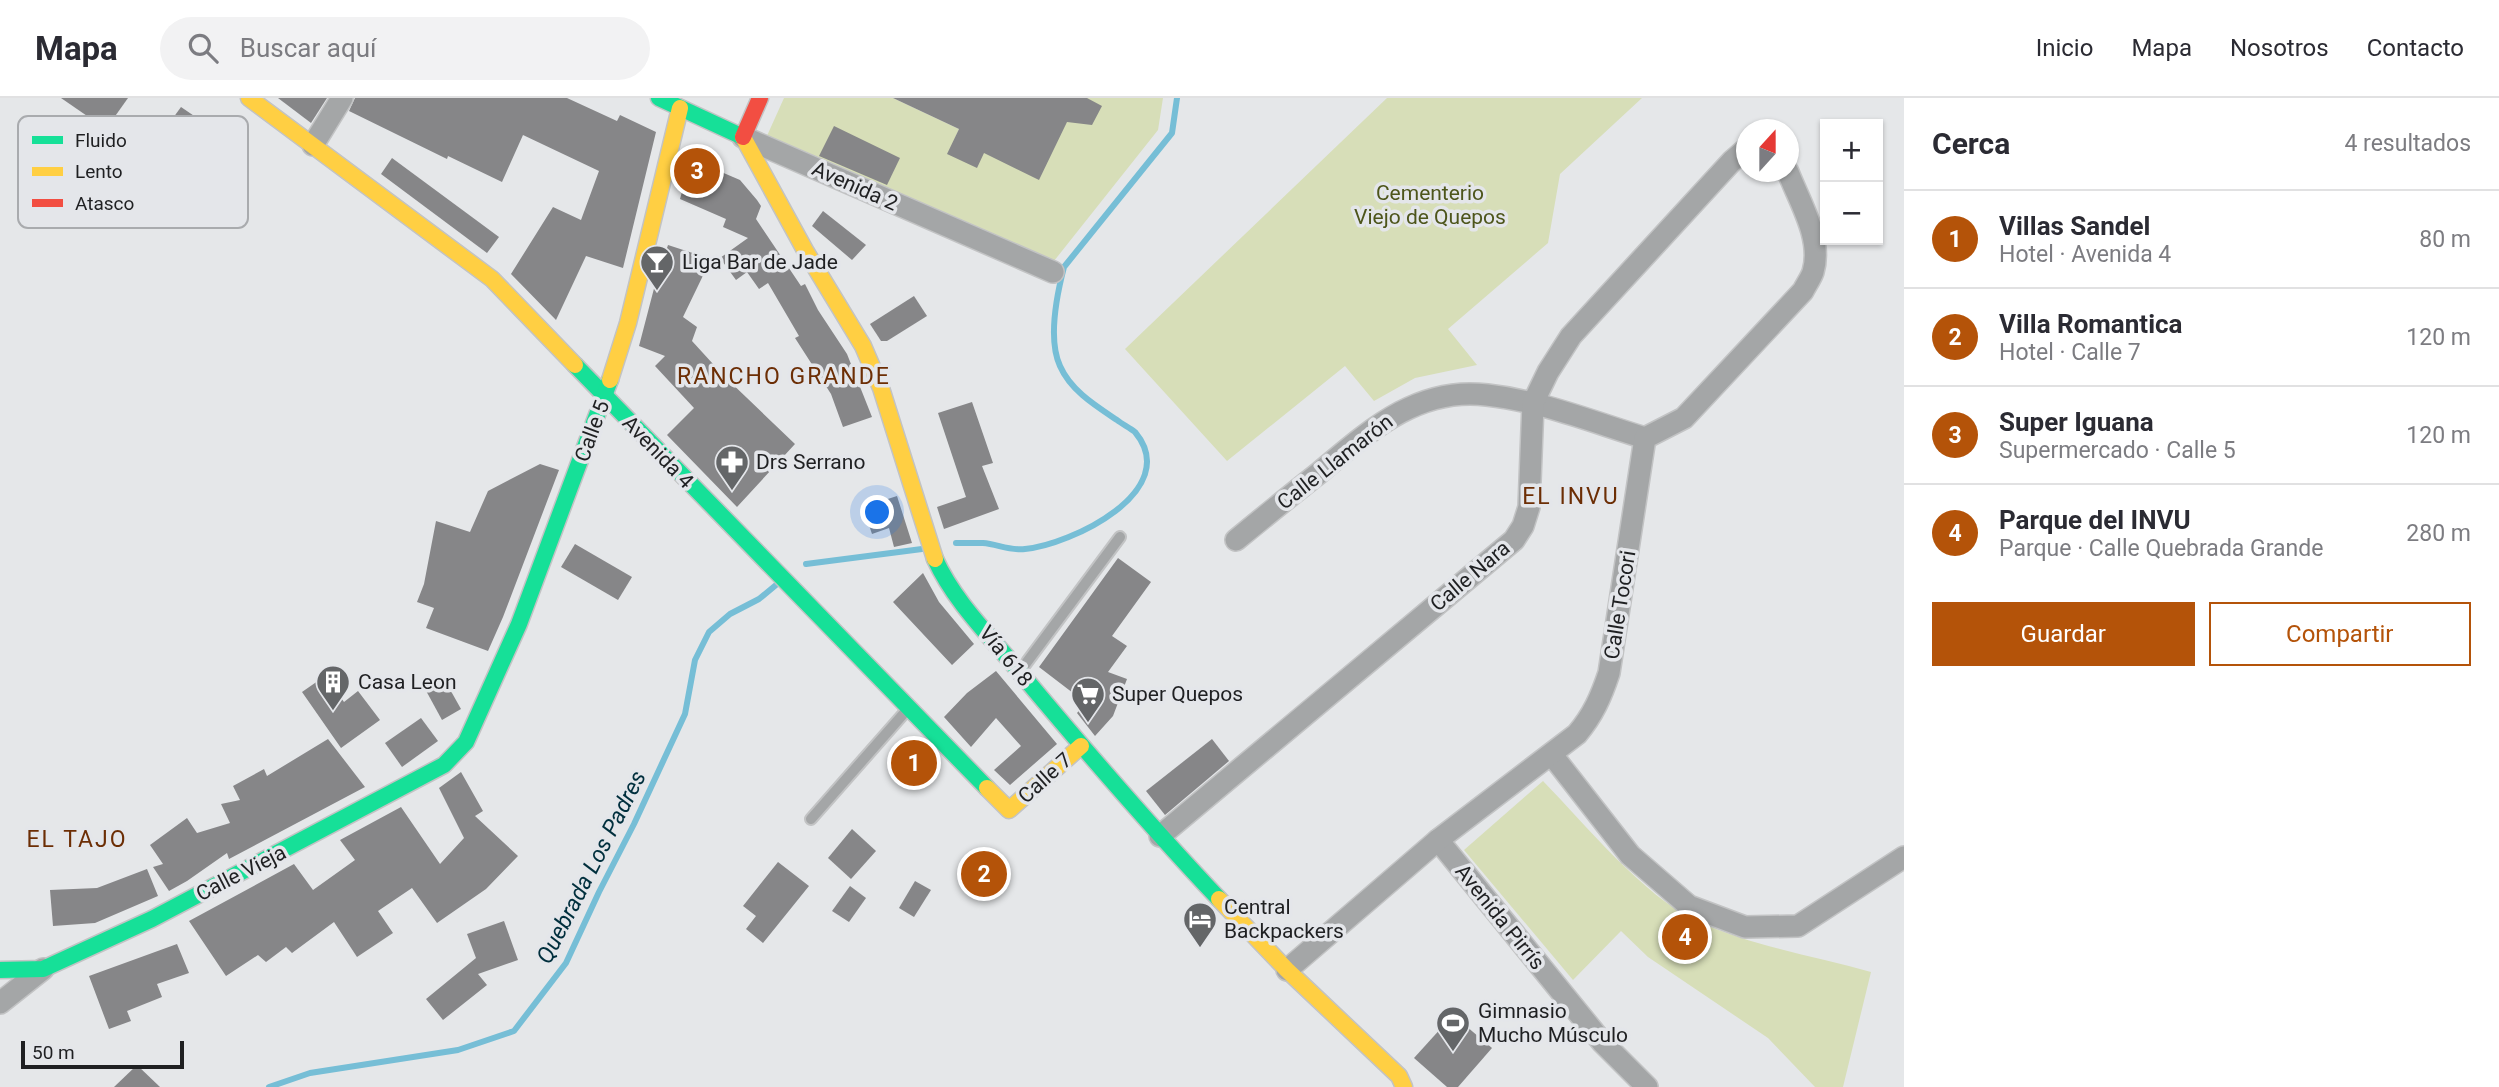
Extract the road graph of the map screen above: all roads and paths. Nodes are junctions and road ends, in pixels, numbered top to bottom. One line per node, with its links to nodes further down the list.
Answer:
1 (249, 98): 7 (street, Avenida 4)
2 (342, 98): 7 (street)
3 (659, 98): 5 (street, Avenida 2)
4 (760, 98): 6 (street)
5 (680, 107): 6 (street, Avenida 2); 11 (street, Calle 5)
6 (743, 137): 10 (street, Avenida 2); 16 (street, Vía 618)
7 (313, 145): 11 (street, Avenida 4)
8 (1736, 158): 12 (street, Calle Nara)
9 (1792, 182): 13 (street)
10 (1053, 272)
11 (605, 397): 17 (street, Avenida 4); 18 (street, Calle 5)
12 (1533, 403): 13 (street, Calle Llamarón); 15 (street, Calle Llamarón); 23 (street, Calle Nara)
13 (1645, 438): 20 (street, Calle Tocori)
14 (1120, 537): 16 (lane)
15 (1236, 540)
16 (1019, 672): 19 (street, Vía 618)
17 (908, 709): 21 (street, Avenida 4); 22 (lane)
18 (466, 743): 26 (street, Calle Vieja)
19 (1081, 746): 21 (street, Calle 7); 23 (street, Vía 618)
20 (1552, 755): 24 (street, Calle Tocori); 25 (street)
21 (1009, 810)
22 (811, 819)
23 (1160, 836): 28 (street, Vía 618)
24 (1438, 840): 28 (street, Calle Tocori); 32 (street, Avenida Pirrís)
25 (1904, 857)
26 (43, 969): 27 (street, Calle Vieja); 29 (street); 30 (street)
27 (0, 970)
28 (1287, 970): 31 (street, Vía 618)
29 (0, 983)
30 (0, 1003)
31 (1405, 1083)
32 (1647, 1087)

